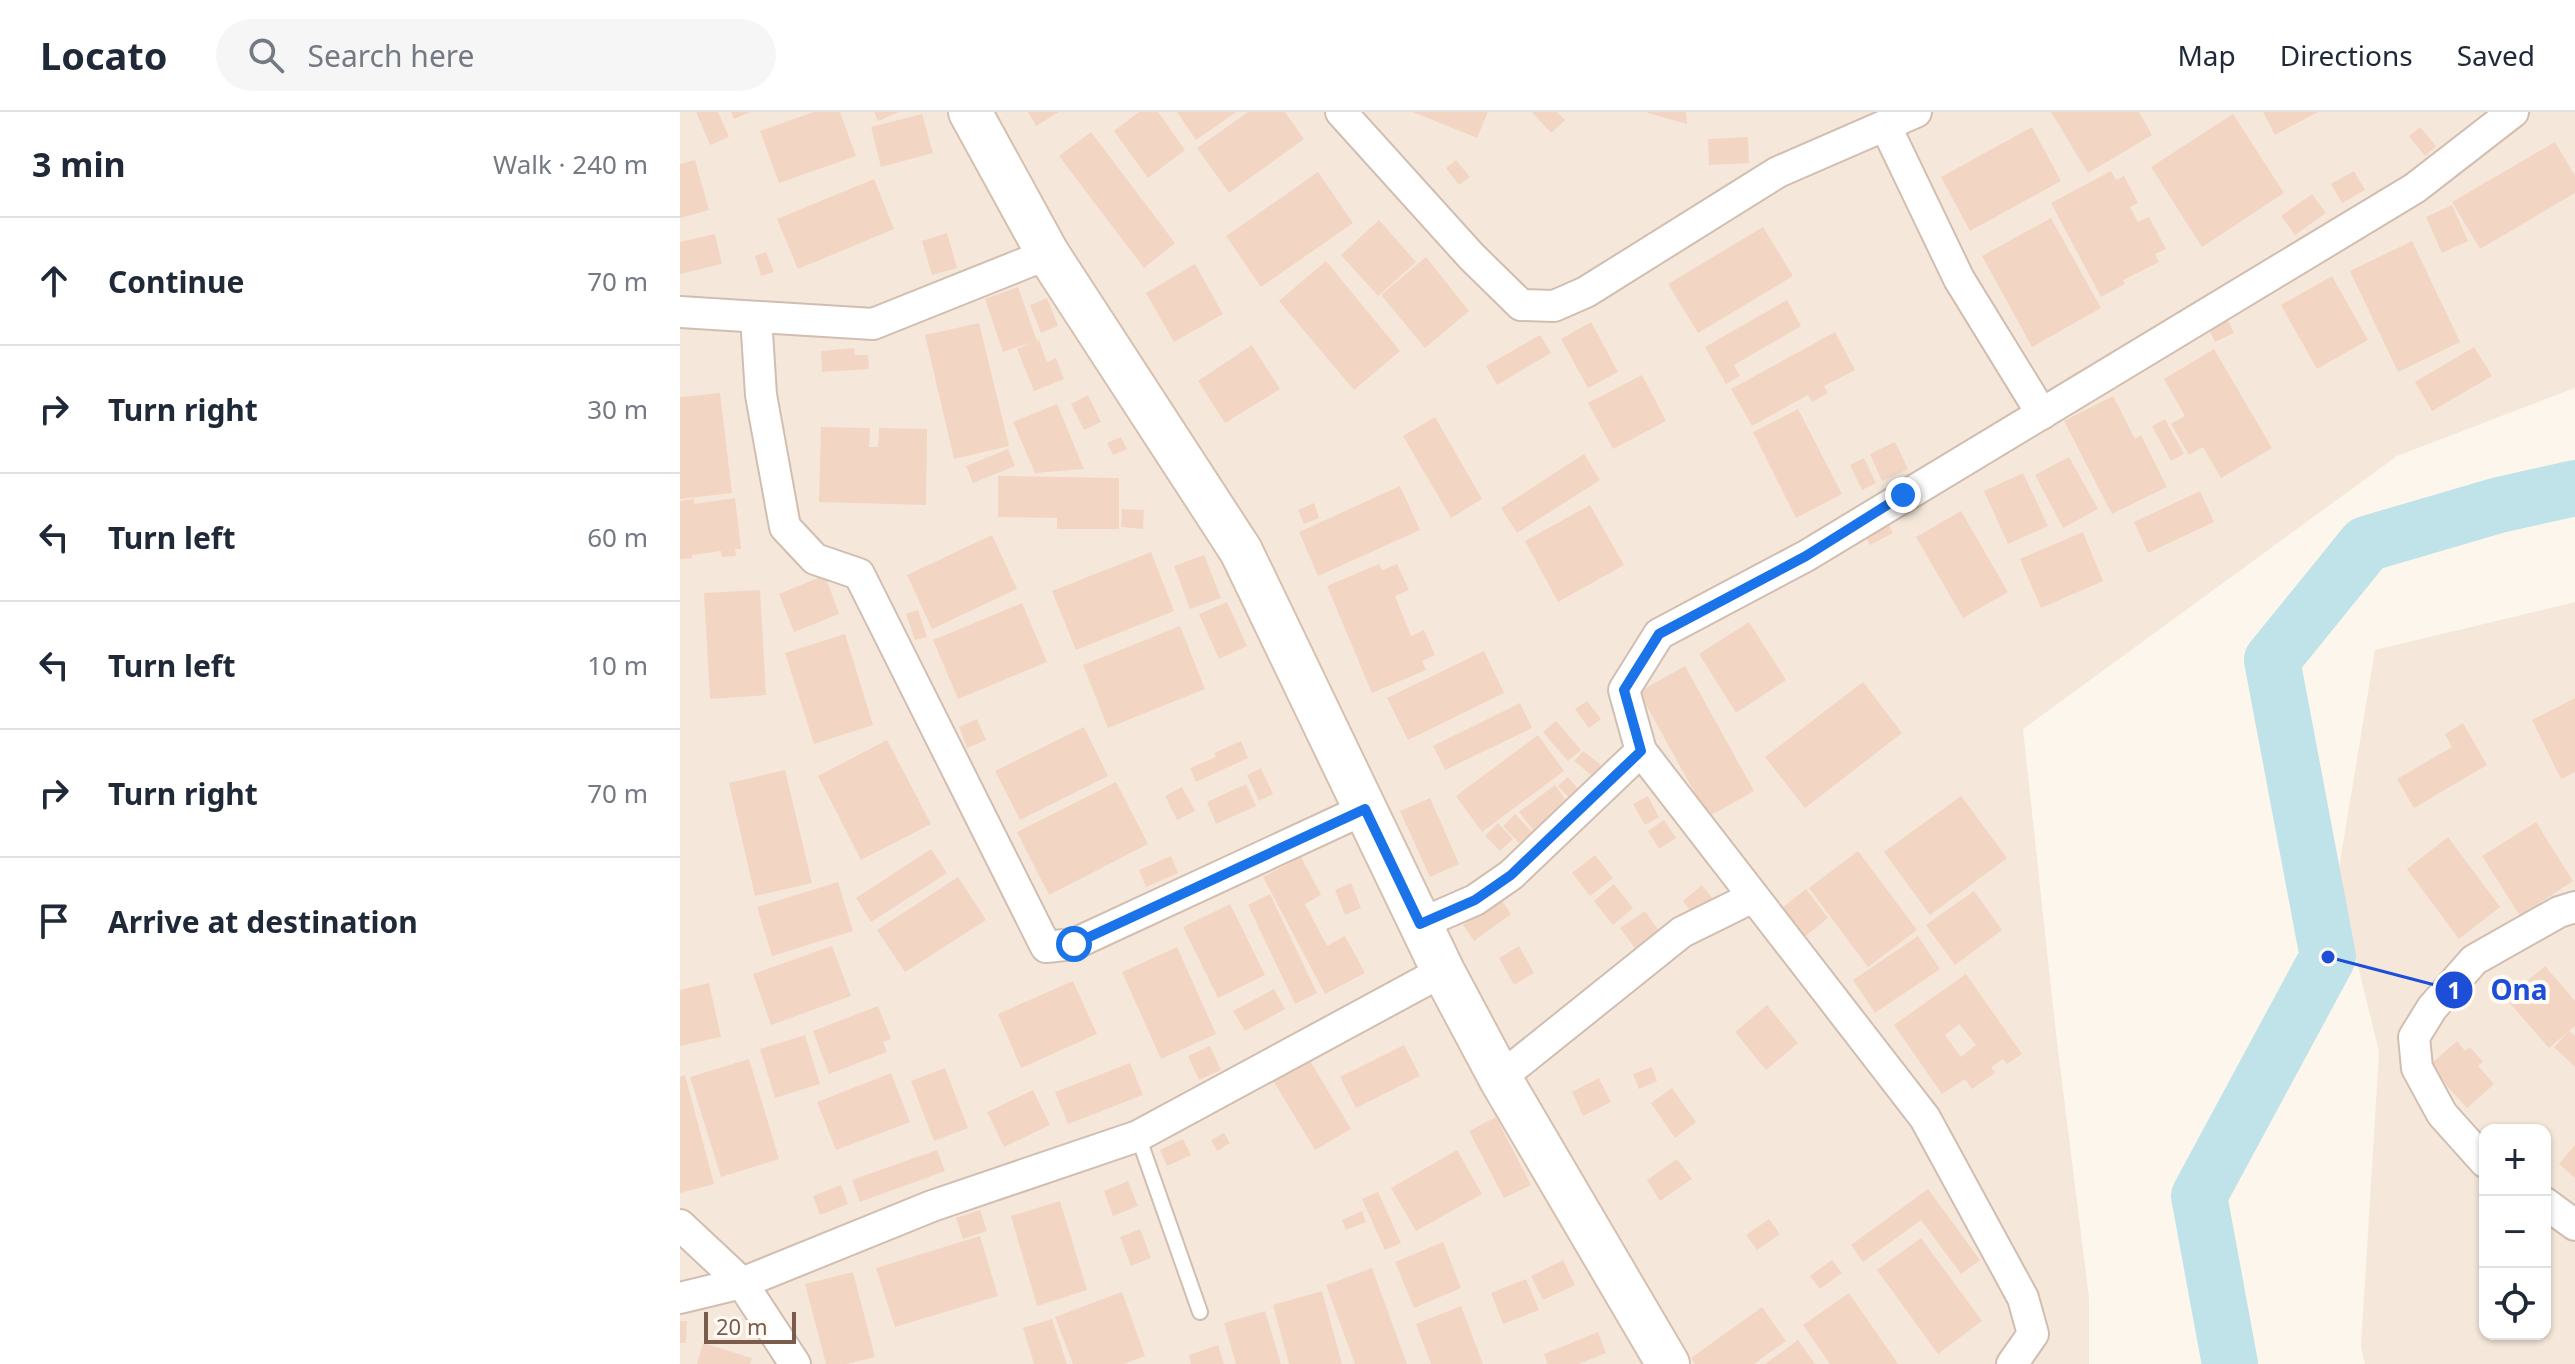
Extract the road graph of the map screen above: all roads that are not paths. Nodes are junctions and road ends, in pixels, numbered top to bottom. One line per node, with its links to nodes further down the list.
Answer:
1 (970, 112): 6 (street)
2 (1341, 112): 5 (street)
3 (1916, 112): 5 (street)
4 (2513, 112): 9 (street)
5 (1886, 127): 9 (street)
6 (1048, 254): 8 (street); 11 (street)
7 (680, 312): 8 (street)
8 (756, 317): 11 (street)
9 (2042, 414): 10 (street)
10 (1641, 751): 12 (street); 14 (street)
11 (1365, 809): 14 (street)
12 (1753, 897): 16 (street); 27 (street)
13 (2575, 907): 18 (street)
14 (1420, 924): 15 (street)
15 (1443, 971): 16 (street); 17 (street)
16 (1500, 1078): 26 (street)
17 (1138, 1136): 22 (street); 24 (lane)
18 (2479, 1155)
19 (2551, 1207): 21 (street)
20 (680, 1225): 22 (street)
21 (2575, 1225)
22 (742, 1283): 23 (street); 25 (street)
23 (680, 1298)
24 (1200, 1312)
25 (795, 1364)
26 (1668, 1364)
27 (2012, 1364)

